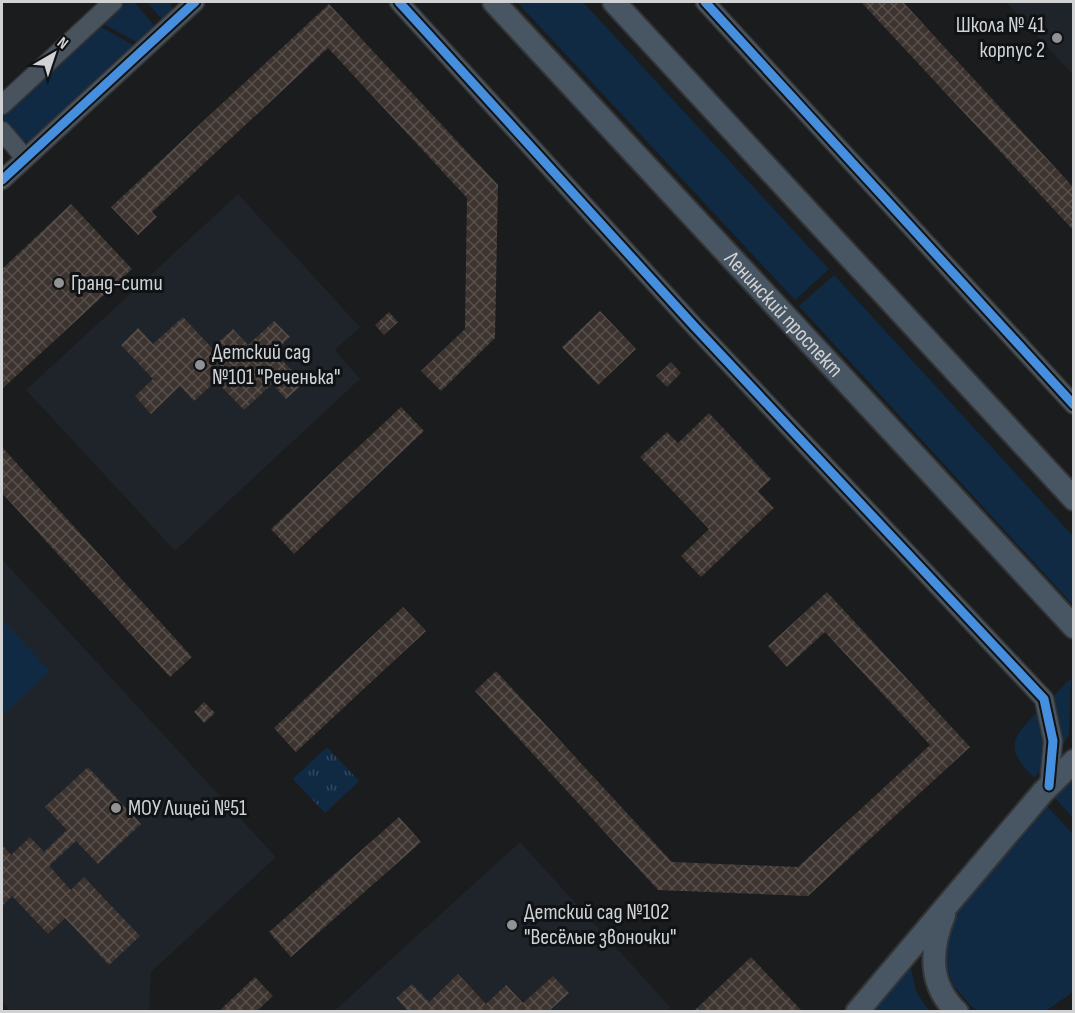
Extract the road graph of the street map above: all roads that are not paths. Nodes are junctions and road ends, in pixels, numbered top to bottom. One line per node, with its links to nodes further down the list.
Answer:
1 (113, 2): 7 (street)
2 (195, 2): 9 (street)
3 (399, 2): 15 (street)
4 (494, 2): 13 (main road, Ленинский проспект)
5 (614, 2): 12 (main road)
6 (705, 2): 11 (street)
7 (2, 105)
8 (2, 131): 9 (street)
9 (25, 158): 10 (street)
10 (2, 180)
11 (1074, 405)
12 (1074, 499)
13 (1074, 627)
14 (1074, 761): 15 (main road)
15 (1049, 786): 16 (main road)
16 (950, 903): 17 (main road); 18 (main road)
17 (857, 1011)
18 (957, 1011)

